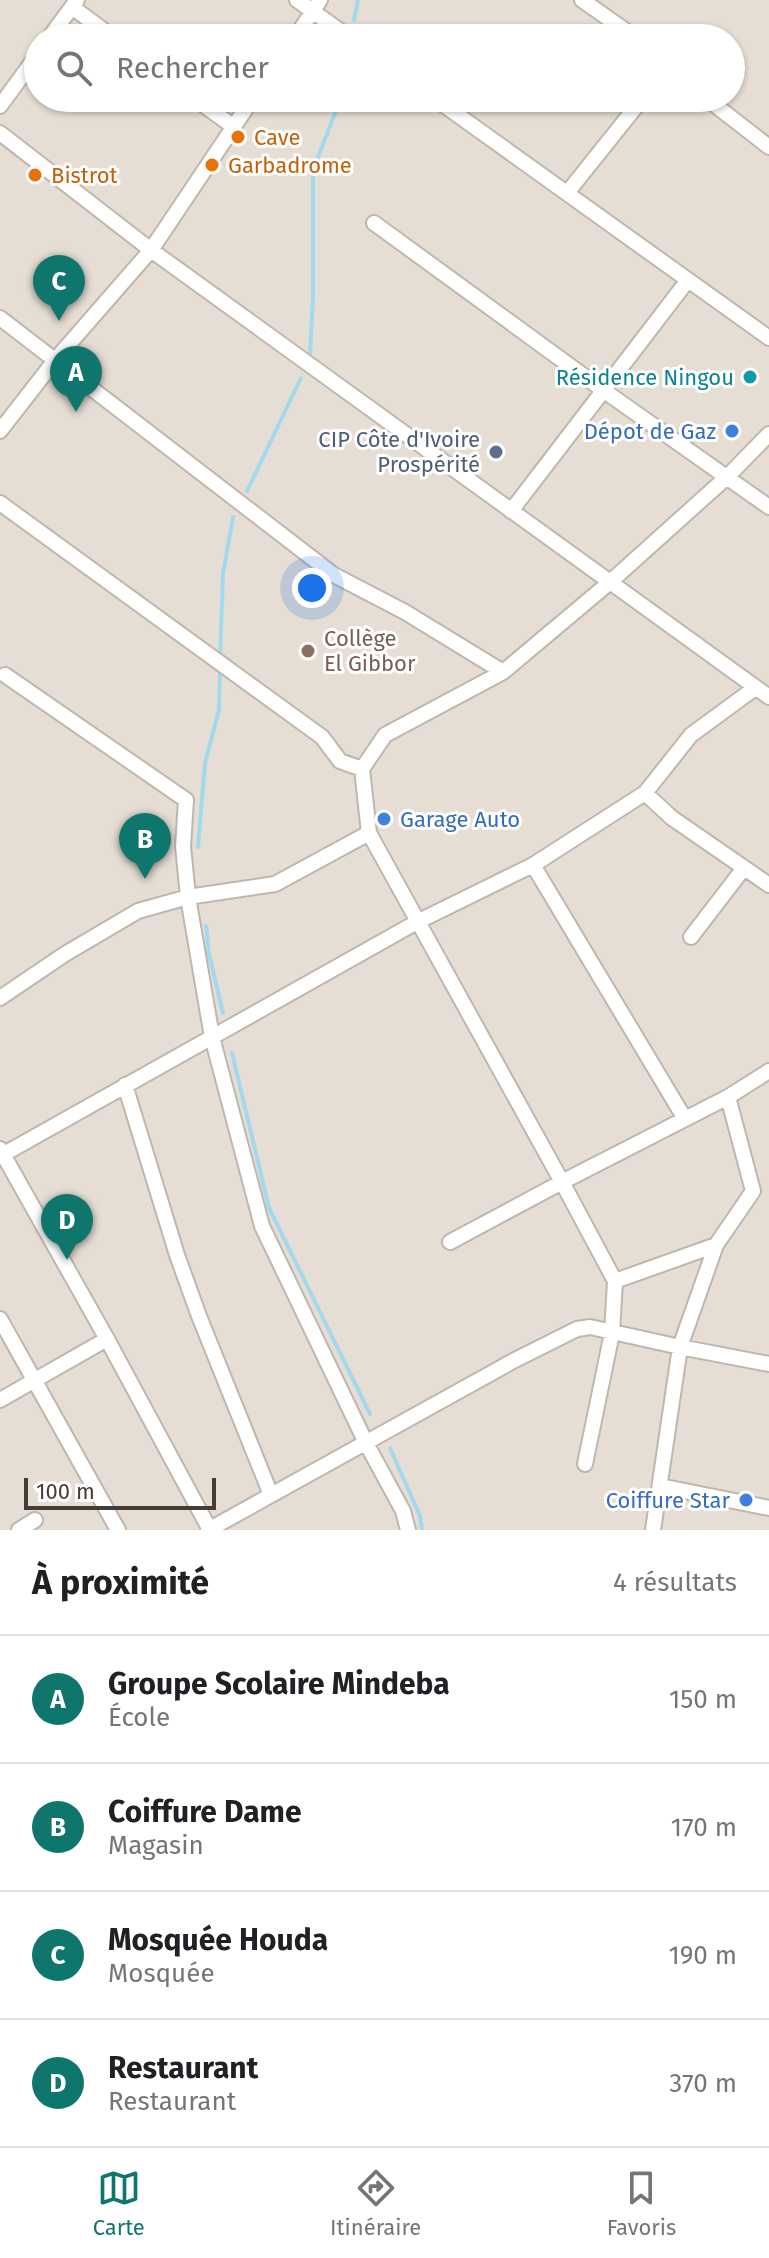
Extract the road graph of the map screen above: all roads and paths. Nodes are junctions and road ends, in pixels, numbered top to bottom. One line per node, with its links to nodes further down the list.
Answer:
1 (297, 0): 4 (street)
2 (582, 0): 9 (street)
3 (75, 4): 5 (street); 6 (street)
4 (317, 6): 7 (street); 8 (street)
5 (60, 24)
6 (98, 24)
7 (305, 24)
8 (336, 24)
9 (616, 24)
10 (24, 73): 11 (street)
11 (0, 106)
12 (213, 112): 17 (street)
13 (244, 112): 17 (street)
14 (454, 112): 20 (street)
15 (632, 112): 20 (street)
16 (724, 112): 19 (street)
17 (234, 127): 22 (street)
18 (0, 133): 22 (street)
19 (769, 147)
20 (567, 193): 23 (street)
21 (374, 223): 27 (street)
22 (151, 250): 26 (street); 33 (street)
23 (688, 280): 25 (street); 27 (street)
24 (0, 318): 26 (street)
25 (769, 338)
26 (56, 359): 28 (street); 35 (street)
27 (603, 390): 30 (street); 33 (street)
28 (0, 431)
29 (769, 434): 30 (street)
30 (728, 476): 32 (street); 34 (street)
31 (0, 503): 39 (street)
32 (769, 507)
33 (511, 511): 34 (street)
34 (609, 583): 35 (street); 37 (street)
35 (503, 672): 39 (street)
36 (2, 677): 45 (street)
37 (755, 688): 38 (street); 40 (street)
38 (769, 697)
39 (362, 769): 41 (street)
40 (645, 793): 42 (street); 43 (street)
41 (369, 833): 45 (street); 46 (street)
42 (533, 865): 46 (street); 53 (street)
43 (744, 868): 44 (street); 47 (street)
44 (769, 885)
45 (188, 897): 48 (street); 49 (street)
46 (417, 922): 49 (street); 55 (street)
47 (691, 937)
48 (0, 998)
49 (212, 1037): 51 (street); 66 (street)
50 (769, 1071): 52 (street)
51 (125, 1085): 54 (street); 69 (street)
52 (728, 1097): 53 (street); 57 (street)
53 (685, 1119): 55 (street)
54 (2, 1151): 61 (street)
55 (562, 1182): 56 (street); 58 (street)
56 (450, 1242)
57 (716, 1245): 58 (street); 62 (street)
58 (615, 1281): 60 (street)
59 (0, 1319): 64 (street)
60 (612, 1333): 62 (street); 66 (street); 67 (street)
61 (107, 1339): 64 (street); 74 (street)
62 (680, 1347): 63 (street); 68 (street)
63 (769, 1364)
64 (33, 1381): 65 (street); 73 (street)
65 (0, 1400)
66 (366, 1443): 69 (street); 75 (street)
67 (585, 1464)
68 (660, 1486): 70 (street); 76 (street)
69 (271, 1495): 74 (street)
70 (769, 1508)
71 (35, 1520): 72 (street)
72 (19, 1530)
73 (118, 1530)
74 (209, 1530)
75 (408, 1530)
76 (653, 1530)

